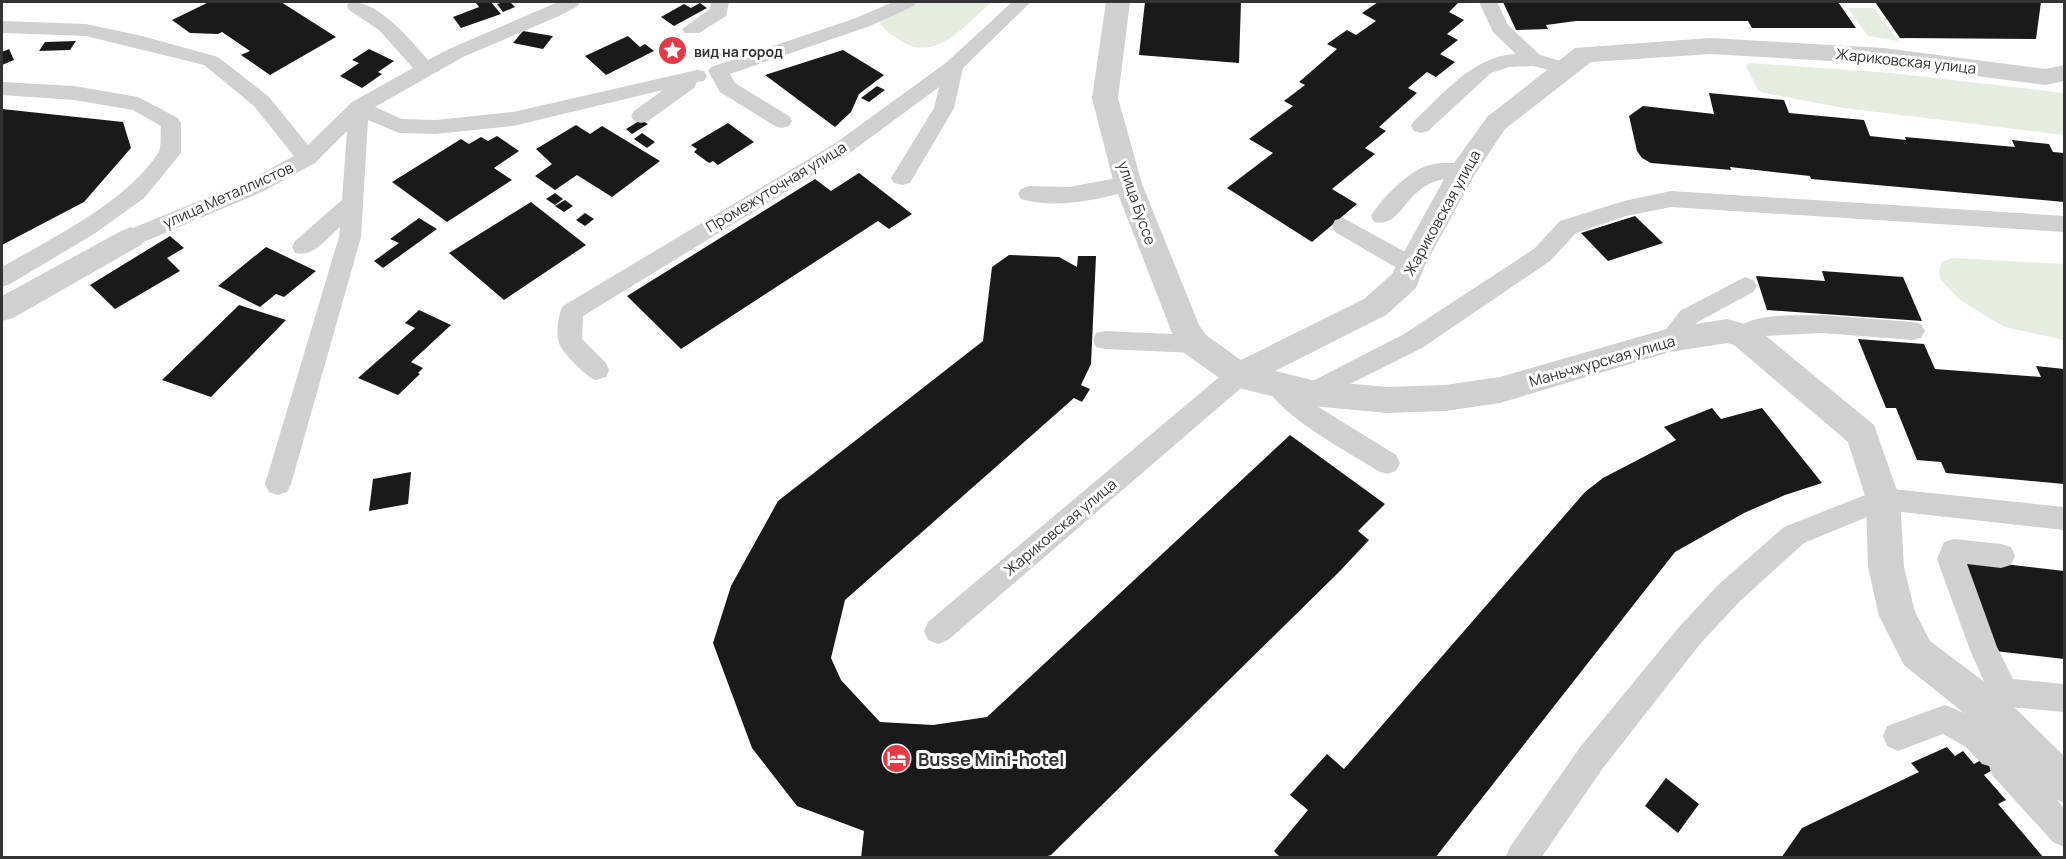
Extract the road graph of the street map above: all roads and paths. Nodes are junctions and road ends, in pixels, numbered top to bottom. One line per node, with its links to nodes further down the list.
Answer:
1 (571, 2): 13 (lane, улица Металлистов)
2 (720, 2): 9 (lane)
3 (907, 2): 18 (lane)
4 (1022, 2): 11 (lane, Промежуточная улица)
5 (1118, 2): 23 (street, улица Буссе)
6 (1488, 2): 10 (lane)
7 (356, 6): 13 (lane)
8 (2, 27): 20 (lane)
9 (692, 29)
10 (1533, 60): 12 (lane); 19 (lane)
11 (954, 66): 22 (lane); 40 (lane, Промежуточная улица)
12 (1565, 68): 14 (street, Жариковская улица); 21 (street, Жариковская улица)
13 (425, 69): 16 (lane, улица Металлистов)
14 (2064, 73)
15 (2, 89): 32 (lane)
16 (359, 107): 17 (lane); 20 (lane, улица Металлистов); 25 (lane)
17 (641, 116)
18 (782, 121)
19 (1421, 126)
20 (307, 158): 29 (lane, улица Металлистов)
21 (1463, 170): 26 (lane); 31 (street, Жариковская улица)
22 (902, 178)
23 (1128, 184): 24 (lane); 39 (street, улица Буссе)
24 (1029, 194)
25 (353, 202): 30 (lane); 45 (lane)
26 (1382, 216)
27 (2064, 224): 43 (lane)
28 (1343, 226): 31 (lane)
29 (131, 238): 34 (street, улица Металлистов)
30 (303, 247)
31 (1410, 265): 41 (street, Жариковская улица)
32 (2, 278)
33 (1745, 286): 38 (lane)
34 (2, 309)
35 (1913, 332): 36 (lane)
36 (1744, 335): 38 (street, Маньчжурская улица); 46 (street)
37 (1105, 340): 39 (lane)
38 (1670, 340): 43 (street, Маньчжурская улица)
39 (1195, 344): 41 (street, улица Буссе)
40 (597, 370)
41 (1239, 375): 42 (street, Маньчжурская улица); 49 (lane, Жариковская улица)
42 (1276, 384): 43 (street, Маньчжурская улица); 44 (lane)
43 (1312, 393)
44 (1387, 463)
45 (278, 484)
46 (1883, 499): 47 (lane); 51 (street); 55 (lane)
47 (2064, 519)
48 (2001, 556): 51 (lane)
49 (938, 631)
50 (2064, 698): 51 (lane)
51 (1996, 700): 53 (street)
52 (1898, 736): 54 (lane)
53 (2064, 783)
54 (2064, 831)
55 (1521, 858)

